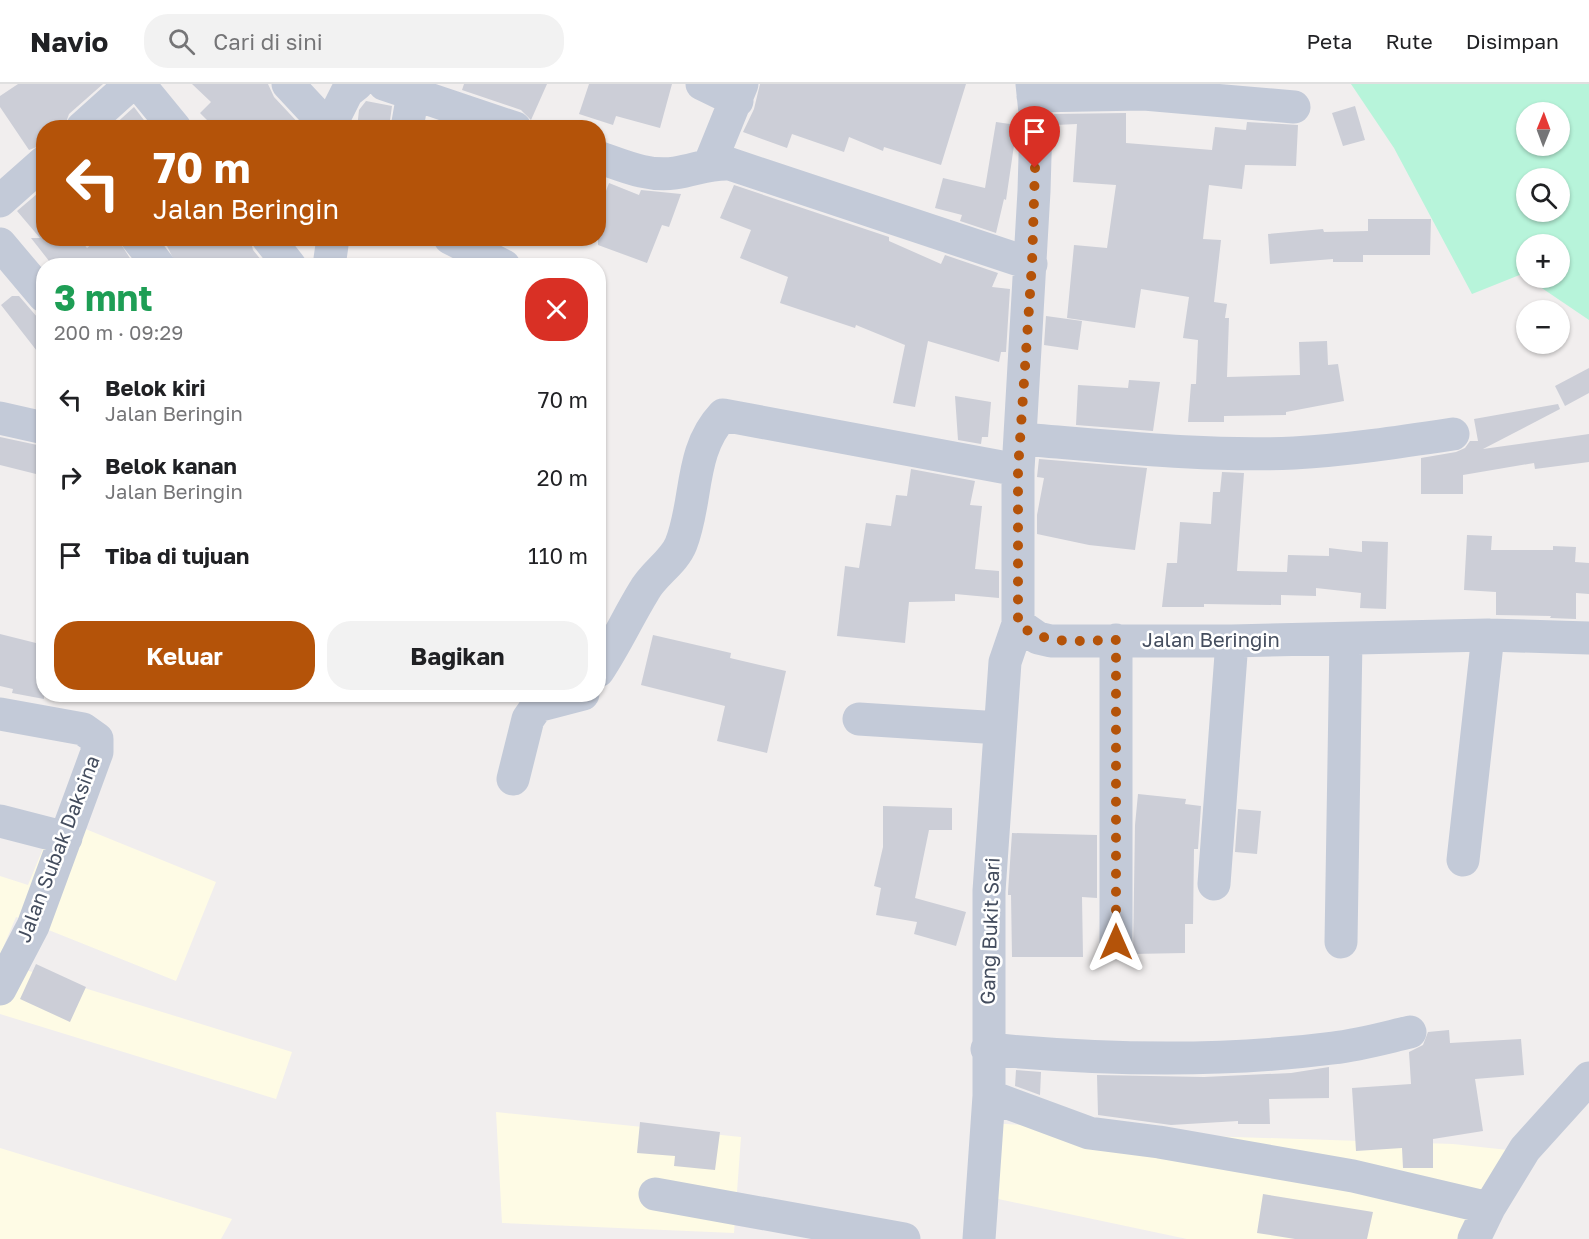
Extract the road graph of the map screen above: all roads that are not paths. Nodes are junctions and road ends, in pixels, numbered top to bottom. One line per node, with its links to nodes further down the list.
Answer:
1 (130, 84): 10 (street)
2 (139, 84): 11 (street)
3 (288, 84): 12 (street)
4 (357, 84): 13 (street)
5 (702, 84): 8 (street)
6 (399, 89): 14 (street); 15 (street)
7 (1033, 90): 9 (street); 27 (street)
8 (740, 92): 17 (street)
9 (1294, 107)
10 (91, 120)
11 (168, 120)
12 (322, 120)
13 (333, 120)
14 (405, 120)
15 (491, 120)
16 (606, 160): 17 (street)
17 (710, 163): 27 (street)
18 (36, 169): 19 (street)
19 (0, 201)
20 (0, 244): 28 (street)
21 (143, 246): 24 (street)
22 (274, 246): 25 (street)
23 (465, 246): 26 (street)
24 (152, 258)
25 (284, 258)
26 (489, 258)
27 (1032, 264): 32 (street)
28 (36, 287)
29 (0, 418): 30 (street)
30 (36, 426)
31 (1453, 434): 32 (street)
32 (1019, 454): 33 (street); 39 (street)
33 (1018, 624): 37 (street, Jalan Beringin); 43 (street, Gang Bukit Sari)
34 (1488, 635): 35 (street, Jalan Beringin); 36 (street, Jalan Beringin); 47 (street)
35 (1589, 638)
36 (1346, 639): 38 (street, Jalan Beringin); 50 (street)
37 (1116, 640): 38 (street, Jalan Beringin); 49 (street)
38 (1232, 641): 48 (street)
39 (606, 658)
40 (552, 702): 44 (street)
41 (0, 714): 46 (street, Jalan Subak Daksina)
42 (859, 719): 43 (street)
43 (1000, 728): 53 (street, Gang Bukit Sari)
44 (513, 779)
45 (0, 821): 46 (street)
46 (66, 838): 51 (street, Jalan Subak Daksina)
47 (1463, 860)
48 (1214, 884)
49 (1116, 942)
50 (1341, 942)
51 (0, 989)
52 (1410, 1032): 53 (street)
53 (987, 1049): 55 (street, Gang Bukit Sari)
54 (1589, 1078): 57 (street)
55 (989, 1096): 57 (street); 59 (street, Gang Bukit Sari)
56 (655, 1194): 58 (street)
57 (1488, 1209): 60 (street)
58 (904, 1239)
59 (979, 1239)
60 (1474, 1239)

